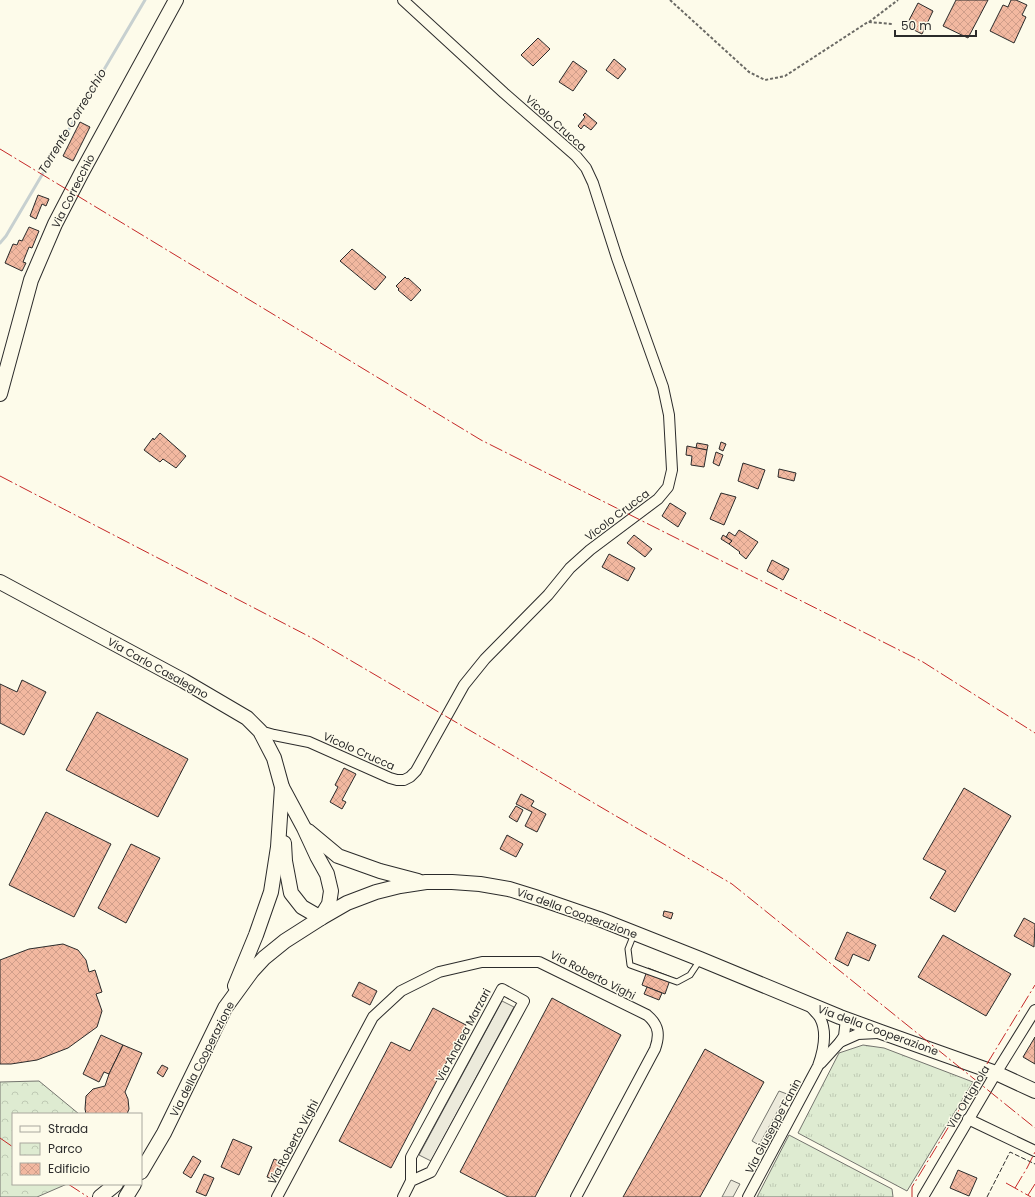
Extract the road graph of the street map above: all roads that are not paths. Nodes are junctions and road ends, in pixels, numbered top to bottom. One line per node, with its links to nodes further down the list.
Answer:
1 (176, 0): 3 (street, Via Correcchio)
2 (403, 0): 5 (street, Vicolo Crucca)
3 (0, 394)
4 (0, 582): 5 (street, Via Carlo Casalegno)
5 (260, 731): 6 (street, Via Carlo Casalegno)
6 (282, 787): 7 (street, Via Carlo Casalegno); 8 (street, Via Carlo Casalegno)
7 (281, 815): 10 (street, Via Carlo Casalegno); 14 (street, Via Carlo Casalegno)
8 (304, 828): 9 (street, Via Carlo Casalegno); 10 (street, Via Carlo Casalegno)
9 (426, 882): 10 (street, Via della Cooperazione); 11 (street, Via della Cooperazione)
10 (320, 918): 14 (street, Via della Cooperazione)
11 (634, 933): 12 (street, Via della Cooperazione); 12 (lane)
12 (700, 959): 13 (street, Via della Cooperazione)
13 (810, 1005): 16 (street, Via della Cooperazione); 18 (street, Via Giuseppe Fanin)
14 (225, 1008): 24 (street, Via della Cooperazione)
15 (1035, 1010): 21 (street, Via Ortignola)
16 (843, 1018): 17 (street, Via della Cooperazione); 18 (street); 19 (street, Via Giuseppe Fanin)
17 (881, 1032): 19 (street, Via Giuseppe Fanin); 21 (street, Via della Cooperazione)
18 (824, 1035): 20 (street, Via Giuseppe Fanin)
19 (840, 1042): 20 (street, Via Giuseppe Fanin)
20 (818, 1066): 36 (street, Via Giuseppe Fanin)
21 (996, 1073): 22 (street, Via della Cooperazione); 23 (street, Via Ortignola)
22 (1035, 1090)
23 (968, 1119): 25 (street); 37 (street, Via Ortignola)
24 (164, 1134): 26 (street, Via della Cooperazione); 27 (street, Via della Cooperazione)
25 (1035, 1151)
26 (142, 1158)
27 (142, 1170)
28 (411, 1181): 28 (street, Via Andrea Marzari); 34 (street, Via Andrea Marzari)
29 (115, 1185): 31 (street)
30 (133, 1185): 32 (street)
31 (100, 1197)
32 (126, 1197)
33 (277, 1197): 35 (street, Via Roberto Vighi)
34 (402, 1197)
35 (576, 1197)
36 (748, 1197)
37 (923, 1197)

